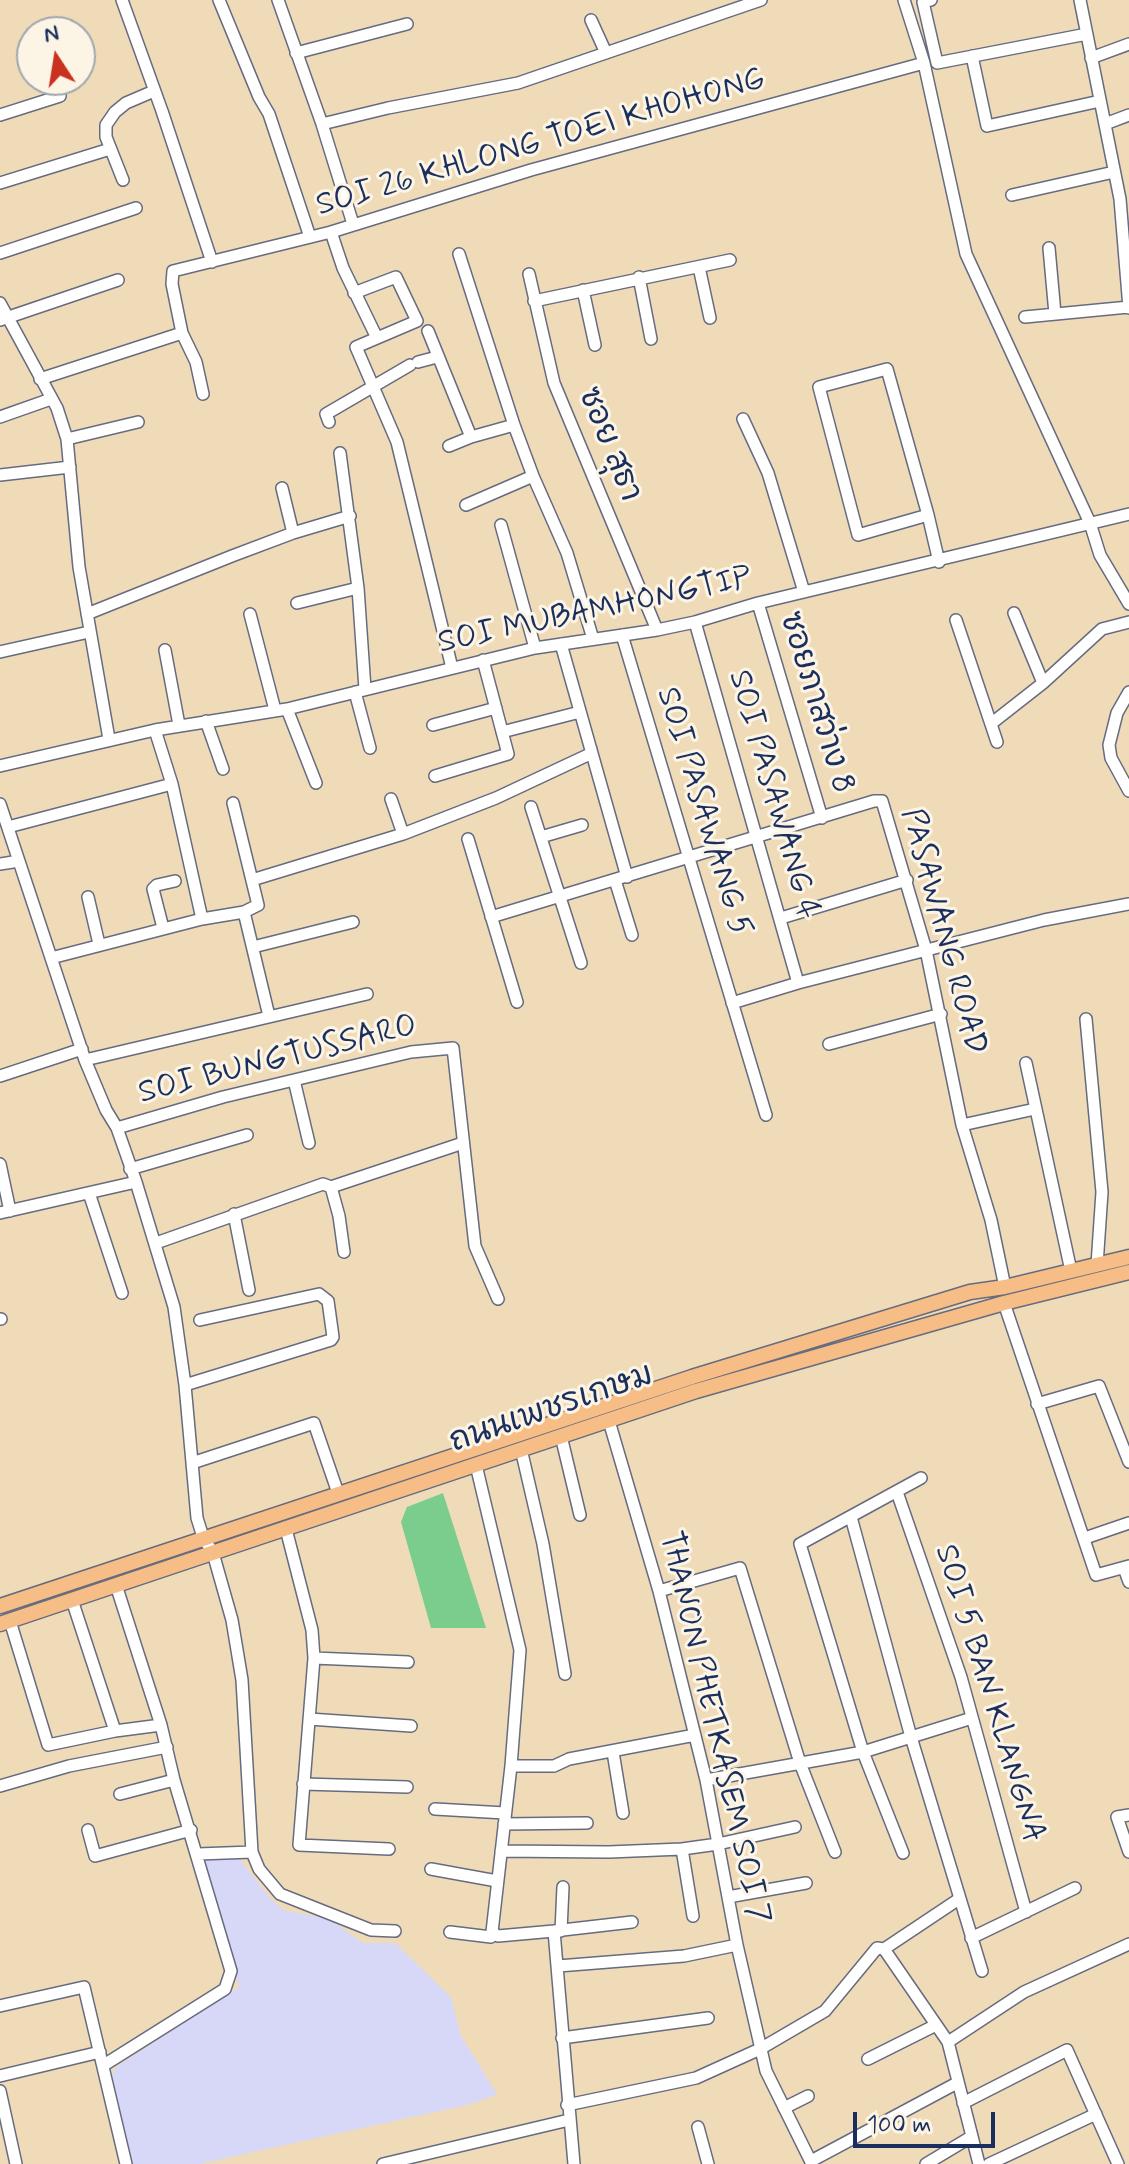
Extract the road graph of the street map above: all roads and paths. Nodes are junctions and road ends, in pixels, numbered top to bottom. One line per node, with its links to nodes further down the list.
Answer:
1 (122, 0): 17 (street)
2 (219, 0): 33 (street)
3 (278, 0): 12 (street)
4 (761, 0): 13 (street)
5 (904, 0): 16 (street)
6 (931, 0): 14 (street)
7 (1080, 0): 10 (street)
8 (591, 20): 13 (street)
9 (407, 24): 12 (street)
10 (1087, 34): 14 (street); 15 (street)
11 (1129, 44): 15 (street)
12 (296, 53): 22 (street)
13 (606, 53): 22 (street)
14 (972, 56): 19 (street)
15 (1091, 58): 19 (street)
16 (924, 63): 31 (street, SOI 26 KHLONG TOEI KHOHONG); 79 (street)
17 (154, 91): 24 (street); 38 (street)
18 (60, 96): 20 (street)
19 (1100, 101): 23 (street)
20 (0, 115)
21 (1129, 115): 23 (street)
22 (322, 124): 31 (street)
23 (1105, 124): 25 (street)
24 (110, 149): 26 (street); 27 (street)
25 (1114, 172): 28 (street); 29 (street)
26 (123, 180)
27 (0, 183)
28 (1012, 195)
29 (1124, 197): 47 (street)
30 (136, 208): 35 (street)
31 (353, 224): 32 (street, SOI 26 KHLONG TOEI KHOHONG)
32 (331, 232): 33 (street, SOI 26 KHLONG TOEI KHOHONG); 44 (street)
33 (310, 237): 38 (street, SOI 26 KHLONG TOEI KHOHONG)
34 (1049, 248): 48 (street)
35 (0, 253)
36 (459, 254): 66 (street)
37 (730, 260): 39 (street)
38 (212, 262): 53 (street, SOI 26 KHLONG TOEI KHOHONG)
39 (699, 267): 41 (street); 50 (street)
40 (529, 274): 45 (street, ซอย สุธา)
41 (639, 277): 43 (street); 55 (street)
42 (118, 280): 51 (street)
43 (583, 290): 45 (street); 56 (street)
44 (354, 293): 54 (street); 54 (street)
45 (534, 301): 94 (street, ซอย สุธา)
46 (0, 303): 51 (street)
47 (1129, 308): 48 (street)
48 (1055, 314): 49 (street)
49 (1025, 317)
50 (710, 318)
51 (5, 319): 58 (street)
52 (428, 331): 57 (street)
53 (182, 333): 58 (street); 60 (street)
54 (377, 338): 59 (street)
55 (651, 339)
56 (595, 345)
57 (437, 357): 59 (street); 67 (street)
58 (40, 379): 61 (street)
59 (374, 387): 65 (street); 103 (street)
60 (203, 394)
61 (51, 399): 62 (street); 68 (street)
62 (0, 417)
63 (743, 419): 84 (street)
64 (138, 422): 68 (street)
65 (329, 422)
66 (514, 425): 67 (street); 73 (street)
67 (471, 437): 69 (street)
68 (67, 439): 71 (street)
69 (449, 446)
70 (340, 453): 78 (street)
71 (70, 467): 72 (street); 89 (street)
72 (0, 475)
73 (533, 476): 75 (street); 97 (street)
74 (282, 488): 81 (street)
75 (466, 505)
76 (1129, 514): 79 (street, SOI MUBAMHONGTIP)
77 (928, 515): 77 (street); 82 (street)
78 (350, 516): 81 (street); 83 (street)
79 (1090, 523): 82 (street, SOI MUBAMHONGTIP); 87 (street)
80 (501, 525): 99 (street)
81 (293, 533): 89 (street)
82 (939, 562): 84 (street, SOI MUBAMHONGTIP)
83 (358, 588): 85 (street); 105 (street)
84 (804, 592): 86 (street, SOI MUBAMHONGTIP)
85 (297, 603)
86 (758, 603): 92 (street, SOI MUBAMHONGTIP); 130 (street, ซอยภาสว่าง 8)
87 (1129, 604)
88 (1014, 613): 104 (street)
89 (87, 614): 95 (street)
90 (250, 614): 108 (street)
91 (956, 620): 111 (street)
92 (695, 622): 94 (street, SOI MUBAMHONGTIP); 135 (street, SOI PASAWANG 4)
93 (1129, 622): 104 (street)
94 (657, 630): 96 (street, SOI MUBAMHONGTIP)
95 (89, 632): 101 (street); 116 (street)
96 (622, 635): 97 (street, SOI MUBAMHONGTIP); 137 (street, SOI PASAWANG 5)
97 (593, 639): 98 (street, SOI MUBAMHONGTIP)
98 (561, 644): 99 (street, SOI MUBAMHONGTIP); 109 (street)
99 (535, 648): 102 (street, SOI MUBAMHONGTIP)
100 (165, 650): 112 (street)
101 (0, 652)
102 (483, 660): 103 (street, SOI MUBAMHONGTIP); 107 (street)
103 (452, 668): 105 (street, SOI MUBAMHONGTIP)
104 (1043, 683): 111 (street)
105 (360, 690): 108 (street, SOI MUBAMHONGTIP); 118 (street)
106 (1129, 692): 125 (street)
107 (496, 708): 113 (street); 115 (street)
108 (281, 709): 110 (street, SOI MUBAMHONGTIP); 123 (street)
109 (580, 712): 115 (street); 119 (street)
110 (206, 721): 112 (street, SOI MUBAMHONGTIP); 121 (street)
111 (992, 723): 117 (street)
112 (179, 725): 114 (street, SOI MUBAMHONGTIP)
113 (433, 725)
114 (155, 730): 116 (street, SOI MUBAMHONGTIP); 124 (street)
115 (502, 732): 122 (street)
116 (109, 739): 120 (street, SOI MUBAMHONGTIP)
117 (997, 742)
118 (370, 748)
119 (591, 749): 133 (street); 140 (street)
120 (0, 766)
121 (223, 769)
122 (435, 776)
123 (316, 783)
124 (172, 784): 132 (street); 150 (street)
125 (1129, 791)
126 (391, 799): 133 (street)
127 (233, 803): 141 (street)
128 (0, 804): 132 (street)
129 (531, 807): 134 (street)
130 (822, 818): 135 (street, PASAWANG ROAD); 142 (street, PASAWANG ROAD)
131 (582, 825): 134 (street)
132 (8, 827): 138 (street)
133 (403, 834): 141 (street)
134 (541, 837): 144 (street)
135 (756, 838): 137 (street, PASAWANG ROAD); 149 (street, SOI PASAWANG 4)
136 (468, 839): 148 (street)
137 (689, 857): 140 (street, PASAWANG ROAD); 162 (street, SOI PASAWANG 5)
138 (19, 861): 139 (street); 157 (street)
139 (0, 864)
140 (621, 878): 144 (street, PASAWANG ROAD); 153 (street)
141 (252, 880): 147 (street)
142 (907, 880): 149 (street); 156 (street, PASAWANG ROAD)
143 (175, 881): 152 (street)
144 (559, 895): 148 (street, PASAWANG ROAD); 158 (street)
145 (88, 897): 154 (street)
146 (1129, 904): 156 (street)
147 (244, 912): 150 (street); 155 (street)
148 (491, 917): 161 (street)
149 (781, 918): 159 (street, SOI PASAWANG 4)
150 (202, 919): 152 (street)
151 (353, 922): 155 (street)
152 (163, 928): 154 (street)
153 (632, 935)
154 (99, 944): 157 (street)
155 (253, 947): 164 (street)
156 (926, 950): 159 (street); 163 (street, PASAWANG ROAD)
157 (51, 958): 167 (street)
158 (581, 963)
159 (798, 983): 162 (street)
160 (367, 994): 164 (street)
161 (517, 1002)
162 (732, 1003): 172 (street, SOI PASAWANG 5)
163 (941, 1014): 166 (street); 173 (street, PASAWANG ROAD)
164 (269, 1016): 167 (street)
165 (1086, 1019): 188 (street)
166 (829, 1044)
167 (84, 1054): 169 (street); 174 (street)
168 (1026, 1063): 171 (street)
169 (0, 1076)
170 (294, 1080): 174 (street, SOI BUNGTUSSARO); 176 (street); 177 (street, SOI BUNGTUSSARO)
171 (1035, 1109): 173 (street); 189 (street)
172 (766, 1115)
173 (962, 1125): 191 (street, PASAWANG ROAD)
174 (117, 1128): 179 (street)
175 (247, 1135): 179 (street)
176 (309, 1143)
177 (463, 1143): 181 (street); 194 (street)
178 (0, 1164): 183 (street)
179 (130, 1169): 180 (street)
180 (136, 1182): 182 (street); 185 (street)
181 (331, 1187): 184 (street); 186 (street)
182 (89, 1193): 183 (street); 193 (street)
183 (5, 1212)
184 (234, 1214): 185 (street); 192 (street)
185 (156, 1243): 198 (street)
186 (344, 1252)
187 (1129, 1257): 188 (main road, ถนนเพชรเกษม)
188 (1097, 1265): 189 (main road, ถนนเพชรเกษม)
189 (1071, 1271): 191 (main road, ถนนเพชรเกษม)
190 (1129, 1272): 195 (main road, ถนนเพชรเกษม)
191 (1005, 1287): 197 (main road, ถนนเพชรเกษม)
192 (249, 1290)
193 (122, 1293)
194 (498, 1299)
195 (1004, 1303): 197 (main road, ถนนเพชรเกษม); 199 (street)
196 (200, 1320): 198 (street)
197 (694, 1384): 200 (main road, ถนนเพชรเกษม); 208 (main road, ถนนเพชรเกษม)
198 (185, 1385): 204 (street)
199 (1037, 1404): 203 (street); 214 (street)
200 (609, 1421): 201 (main road, ถนนเพชรเกษม); 219 (street, THANON PHETKASEM SOI 7)
201 (561, 1436): 202 (main road, ถนนเพชรเกษม); 209 (street)
202 (521, 1449): 205 (main road, ถนนเพชรเกษม); 225 (street)
203 (1129, 1462)
204 (192, 1463): 208 (street); 213 (street)
205 (476, 1465): 212 (main road, ถนนเพชรเกษม); 237 (street)
206 (921, 1478): 207 (street)
207 (897, 1492): 210 (street); 226 (street, SOI 5 BAN KLANGNA)
208 (338, 1493): 213 (main road, ถนนเพชรเกษม)
209 (580, 1515)
210 (851, 1517): 232 (street); 235 (street)
211 (1129, 1523): 214 (street)
212 (286, 1529): 215 (main road, ถนนเพชรเกษม); 223 (street)
213 (203, 1537): 215 (street); 221 (main road, ถนนเพชรเกษม)
214 (1085, 1538): 216 (street)
215 (213, 1553): 218 (main road, ถนนเพชรเกษม); 256 (street)
216 (1127, 1567): 217 (street)
217 (1129, 1582)
218 (116, 1585): 220 (main road, ถนนเพชรเกษม); 228 (street)
219 (659, 1591): 231 (street, THANON PHETKASEM SOI 7); 236 (street)
220 (72, 1600): 222 (main road, ถนนเพชรเกษม); 230 (street)
221 (0, 1606)
222 (5, 1622): 230 (street)
223 (314, 1658): 224 (street); 227 (street)
224 (408, 1662)
225 (565, 1674)
226 (972, 1718): 232 (street); 268 (street, SOI 5 BAN KLANGNA)
227 (309, 1719): 229 (street); 240 (street)
228 (161, 1725): 230 (street); 233 (street)
229 (411, 1726)
230 (115, 1731)
231 (695, 1735): 234 (street); 239 (street, THANON PHETKASEM SOI 7)
232 (911, 1737): 235 (street); 267 (street)
233 (167, 1747): 238 (street); 241 (street)
234 (613, 1752): 237 (street); 245 (street)
235 (863, 1752): 236 (street); 259 (street)
236 (800, 1763): 239 (street); 257 (street)
237 (511, 1766): 247 (street)
238 (174, 1780): 243 (street); 251 (street)
239 (706, 1780): 252 (street, THANON PHETKASEM SOI 7)
240 (303, 1784): 242 (street); 253 (street)
241 (0, 1786)
242 (407, 1787)
243 (120, 1794)
244 (435, 1809): 247 (street)
245 (623, 1813)
246 (1123, 1816): 258 (street)
247 (505, 1819): 248 (street); 255 (street)
248 (587, 1823)
249 (795, 1827): 252 (street)
250 (88, 1830): 251 (street)
251 (191, 1830): 260 (street)
252 (718, 1844): 254 (street); 266 (street, THANON PHETKASEM SOI 7)
253 (389, 1849)
254 (682, 1849): 255 (street); 269 (street)
255 (501, 1851): 262 (street)
256 (252, 1852): 260 (street); 271 (street)
257 (835, 1852)
258 (1129, 1852)
259 (903, 1853)
260 (198, 1854): 289 (street)
261 (431, 1869): 262 (street)
262 (497, 1881): 274 (street)
263 (806, 1883): 266 (street)
264 (563, 1887): 272 (street)
265 (1075, 1888): 268 (street)
266 (728, 1897): 277 (street, THANON PHETKASEM SOI 7)
267 (959, 1899): 275 (street); 278 (street)
268 (1026, 1912): 275 (street)
269 (693, 1916)
270 (632, 1922): 272 (street)
271 (395, 1931)
272 (557, 1931): 274 (street); 279 (street)
273 (450, 1932): 274 (street)
274 (491, 1937)
275 (971, 1938): 280 (street)
276 (1129, 1944): 285 (street)
277 (737, 1945): 279 (street); 286 (street, THANON PHETKASEM SOI 7)
278 (884, 1949): 283 (street); 286 (street)
279 (558, 1966): 284 (street)
280 (982, 1971)
281 (0, 2006): 287 (street)
282 (708, 2018): 284 (street)
283 (936, 2025): 285 (street); 288 (street)
284 (562, 2038): 295 (street)
285 (948, 2042): 291 (street)
286 (760, 2049): 295 (street); 296 (street, THANON PHETKASEM SOI 7)
287 (100, 2052): 289 (street); 290 (street)
288 (868, 2059)
289 (104, 2065): 303 (street)
290 (0, 2076)
291 (957, 2083): 294 (street); 301 (street)
292 (0, 2091): 302 (street)
293 (808, 2096): 296 (street)
294 (963, 2103): 297 (street); 300 (street)
295 (567, 2105): 298 (street)
296 (784, 2108): 301 (street, THANON PHETKASEM SOI 7)
297 (1096, 2114): 309 (street); 310 (street)
298 (569, 2120): 304 (street); 305 (street)
299 (698, 2127): 306 (street)
300 (971, 2137): 307 (street); 308 (street)
301 (811, 2163)
302 (16, 2164)
303 (126, 2164)
304 (383, 2164)
305 (574, 2164)
306 (708, 2164)
307 (926, 2164)
308 (979, 2164)
309 (989, 2164)
310 (1118, 2164)

